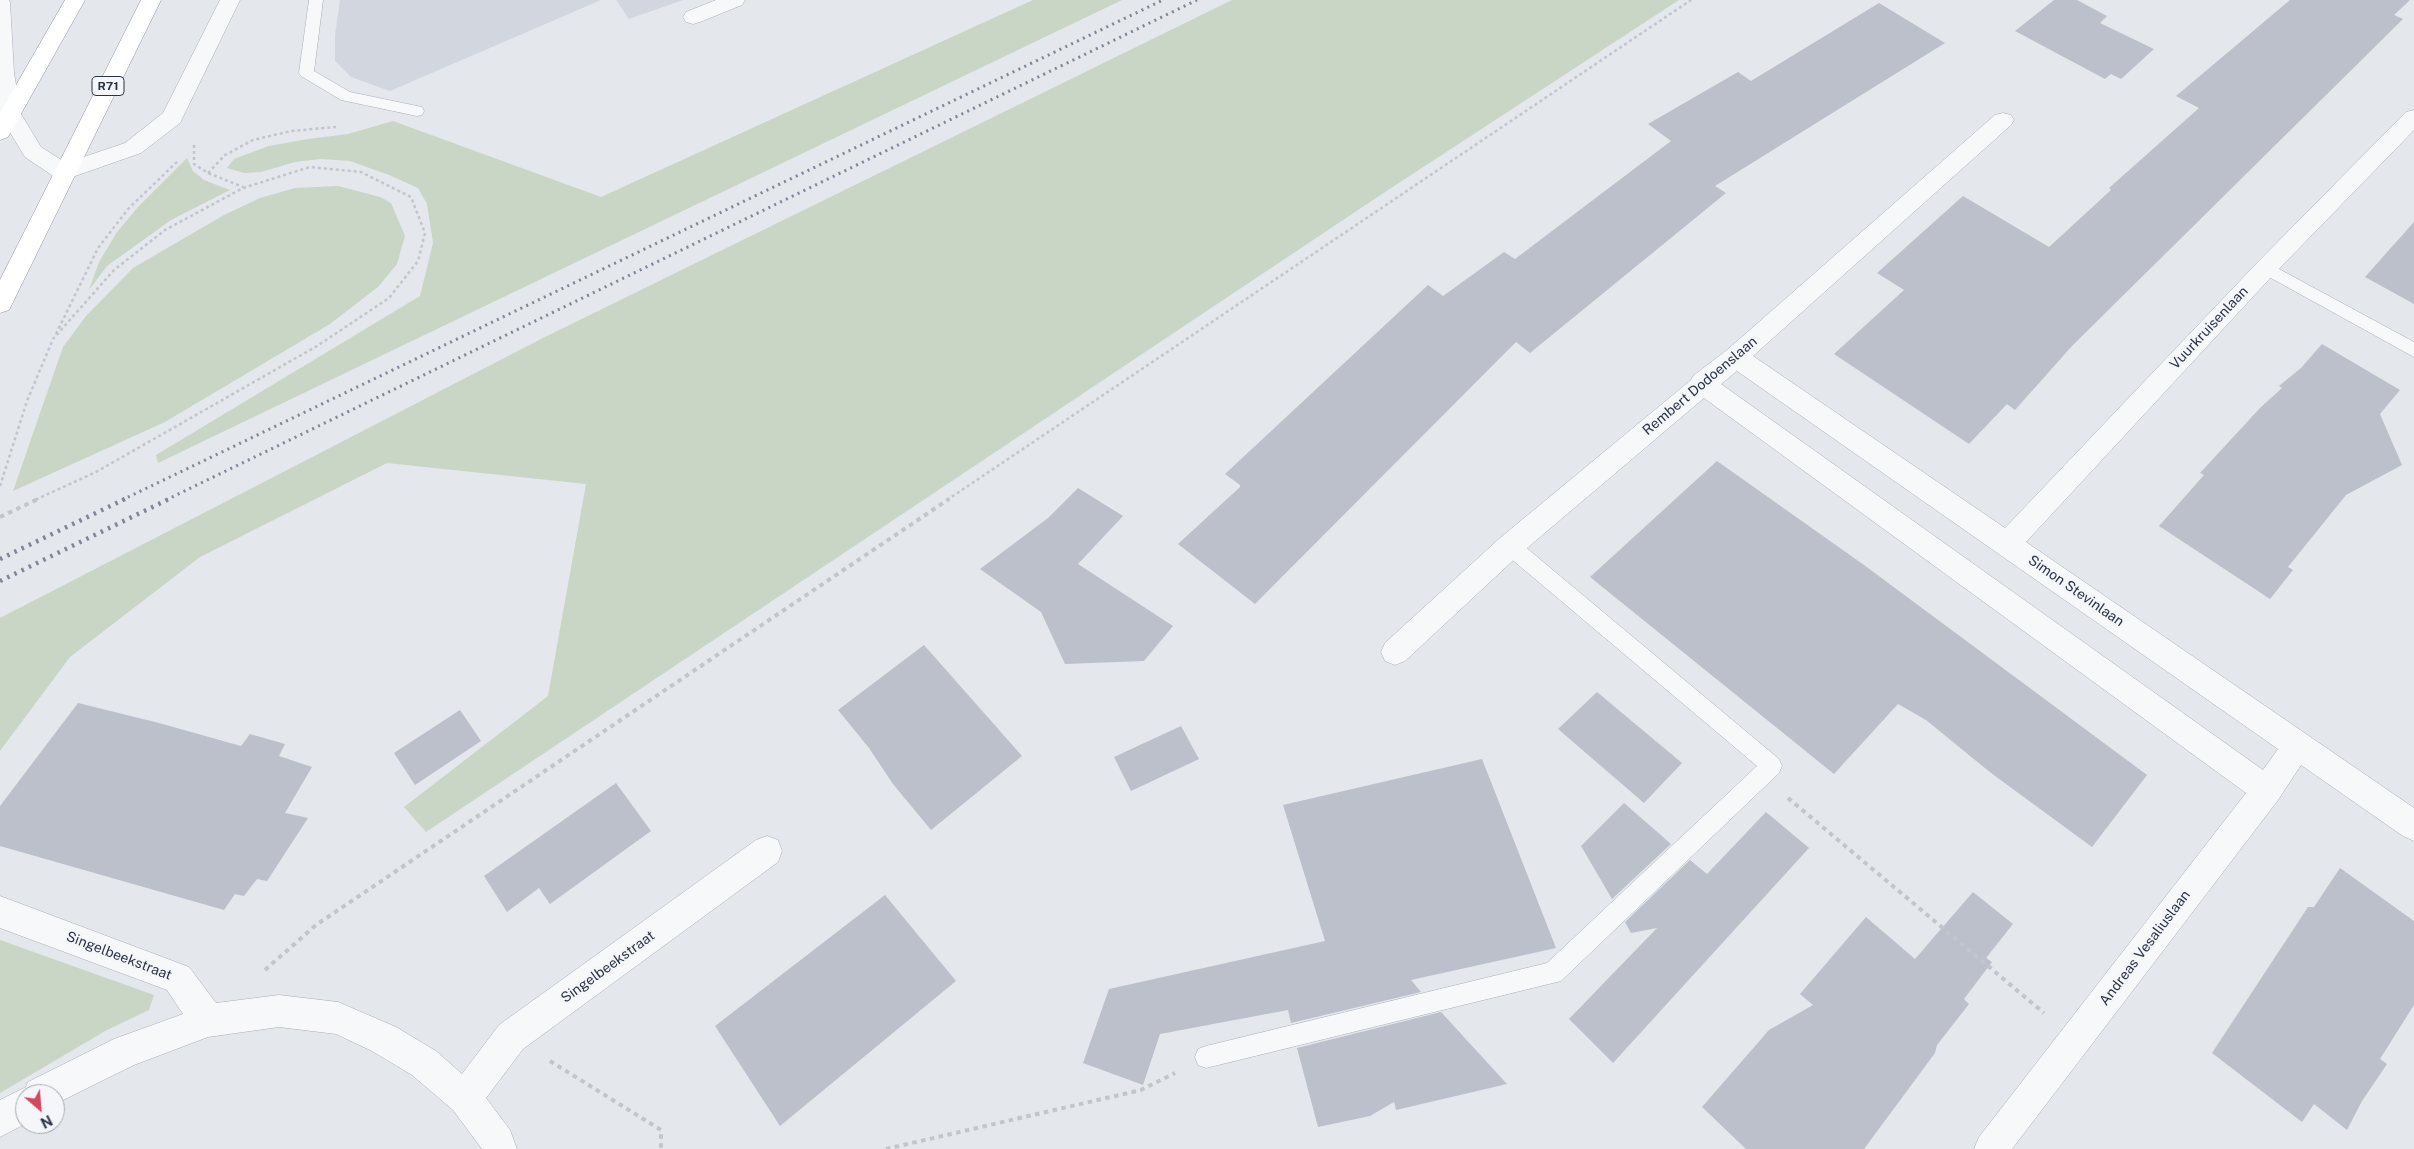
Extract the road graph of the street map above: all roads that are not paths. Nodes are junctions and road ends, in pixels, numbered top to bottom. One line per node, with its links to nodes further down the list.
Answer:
1 (75, 0): 11 (highway)
2 (151, 0): 12 (highway, R71)
3 (230, 0): 12 (street)
4 (316, 0): 8 (lane)
5 (735, 0): 7 (street)
6 (0, 1): 11 (street)
7 (693, 16)
8 (417, 111)
9 (2414, 117): 13 (street, Vuurkruisenlaan)
10 (2003, 120): 16 (street, Rembert Dodoenslaan)
11 (5, 123): 12 (street)
12 (64, 172): 14 (highway, R71)
13 (2266, 268): 15 (lane); 18 (street, Vuurkruisenlaan)
14 (0, 304)
15 (2414, 350)
16 (1736, 357): 17 (street, Rembert Dodoenslaan); 18 (street, Simon Stevinlaan)
17 (1702, 383): 19 (street, Rembert Dodoenslaan); 22 (street)
18 (2008, 543): 21 (street, Simon Stevinlaan)
19 (1510, 546): 20 (street, Rembert Dodoenslaan); 27 (lane)
20 (1395, 652)
21 (2298, 746): 22 (street, Andreas Vesaliuslaan); 23 (street, Simon Stevinlaan)
22 (2266, 790): 33 (street, Andreas Vesaliuslaan)
23 (2414, 826)
24 (767, 851): 29 (street, Singelbeekstraat)
25 (0, 912): 26 (street, Singelbeekstraat)
26 (208, 1021): 28 (street); 29 (street)
27 (1206, 1057)
28 (60, 1084)
29 (465, 1098): 32 (street)
30 (15, 1110): 31 (street)
31 (0, 1120)
32 (500, 1149)
33 (1991, 1149)

